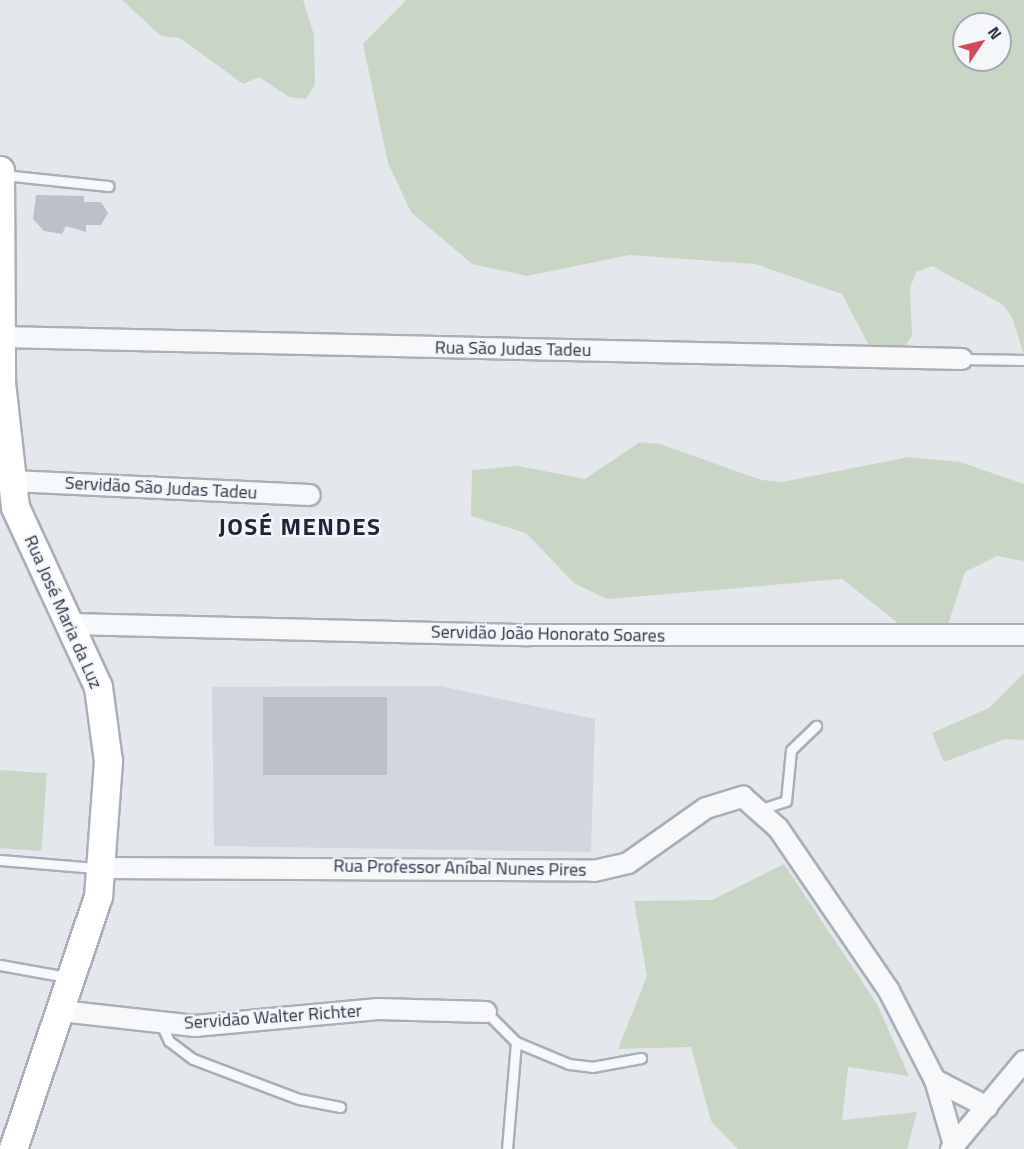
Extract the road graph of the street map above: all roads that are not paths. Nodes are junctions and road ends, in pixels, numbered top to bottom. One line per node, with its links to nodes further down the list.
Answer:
1 (0, 170): 2 (main road, Rua José Maria da Luz)
2 (0, 175): 3 (lane); 4 (main road, Rua José Maria da Luz)
3 (108, 186)
4 (2, 337): 5 (street, Rua São Judas Tadeu); 7 (main road, Rua José Maria da Luz)
5 (963, 359): 6 (lane, Rua São Judas Tadeu)
6 (1024, 360)
7 (12, 481): 8 (street, Servidão São Judas Tadeu); 9 (main road, Rua José Maria da Luz)
8 (310, 495)
9 (72, 624): 10 (street, Servidão João Honorato Soares); 14 (main road, Rua José Maria da Luz)
10 (1024, 635)
11 (816, 726): 12 (lane)
12 (761, 809): 14 (street, Rua Professor Aníbal Nunes Pires); 23 (street)
13 (0, 860): 14 (lane)
14 (102, 868): 16 (main road, Rua José Maria da Luz)
15 (0, 965): 16 (lane)
16 (72, 978): 17 (main road, Rua José Maria da Luz)
17 (61, 1011): 19 (street, Servidão Walter Richter); 27 (main road, Rua José Maria da Luz)
18 (486, 1012): 19 (street, Servidão Walter Richter); 20 (lane)
19 (161, 1024): 24 (lane)
20 (516, 1042): 21 (lane); 28 (lane)
21 (641, 1058)
22 (1024, 1061): 25 (street)
23 (935, 1080): 25 (street); 26 (street)
24 (340, 1107)
25 (987, 1107): 26 (street)
26 (953, 1147)
27 (13, 1149)
28 (507, 1149)

